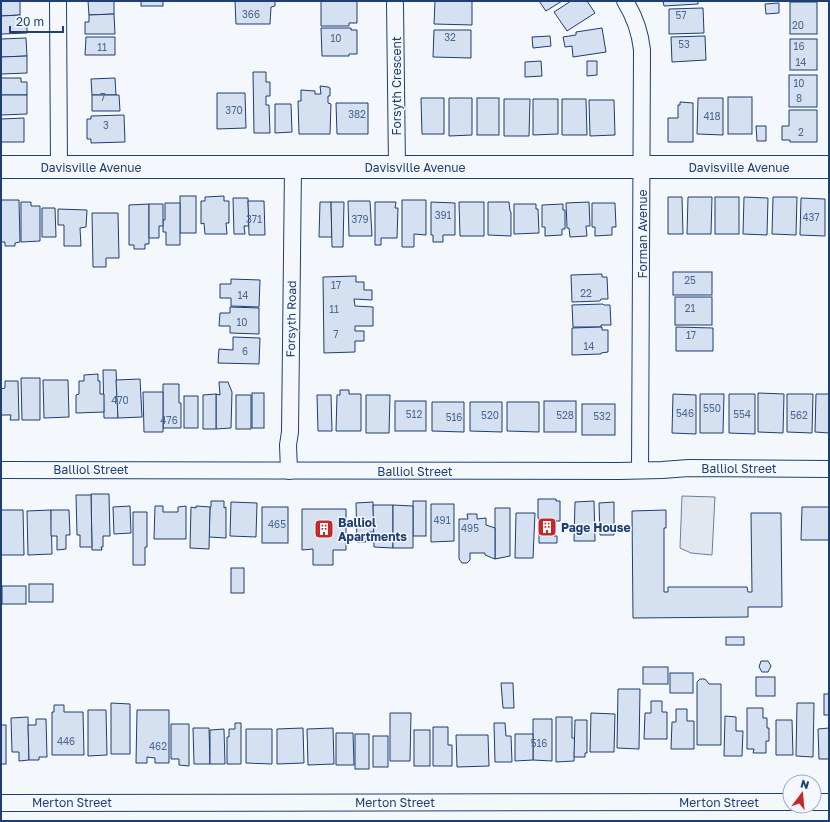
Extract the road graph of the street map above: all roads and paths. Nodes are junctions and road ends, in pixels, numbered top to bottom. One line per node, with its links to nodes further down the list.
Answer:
1 (58, 1): 6 (street)
2 (625, 1): 4 (street, Forman Avenue)
3 (395, 4): 8 (street, Forsyth Crescent)
4 (642, 166): 8 (street, Davisville Avenue); 9 (street, Davisville Avenue); 12 (street, Forman Avenue)
5 (1, 167): 6 (street, Davisville Avenue)
6 (59, 167): 7 (street, Davisville Avenue)
7 (294, 167): 8 (street, Davisville Avenue); 13 (street, Forsyth Road)
8 (397, 167)
9 (829, 167)
10 (829, 469): 12 (street, Balliol Street)
11 (1, 470): 13 (street, Balliol Street)
12 (640, 470): 13 (street, Balliol Street)
13 (289, 471)
14 (782, 802): 15 (street, Merton Street)
15 (1, 803)

